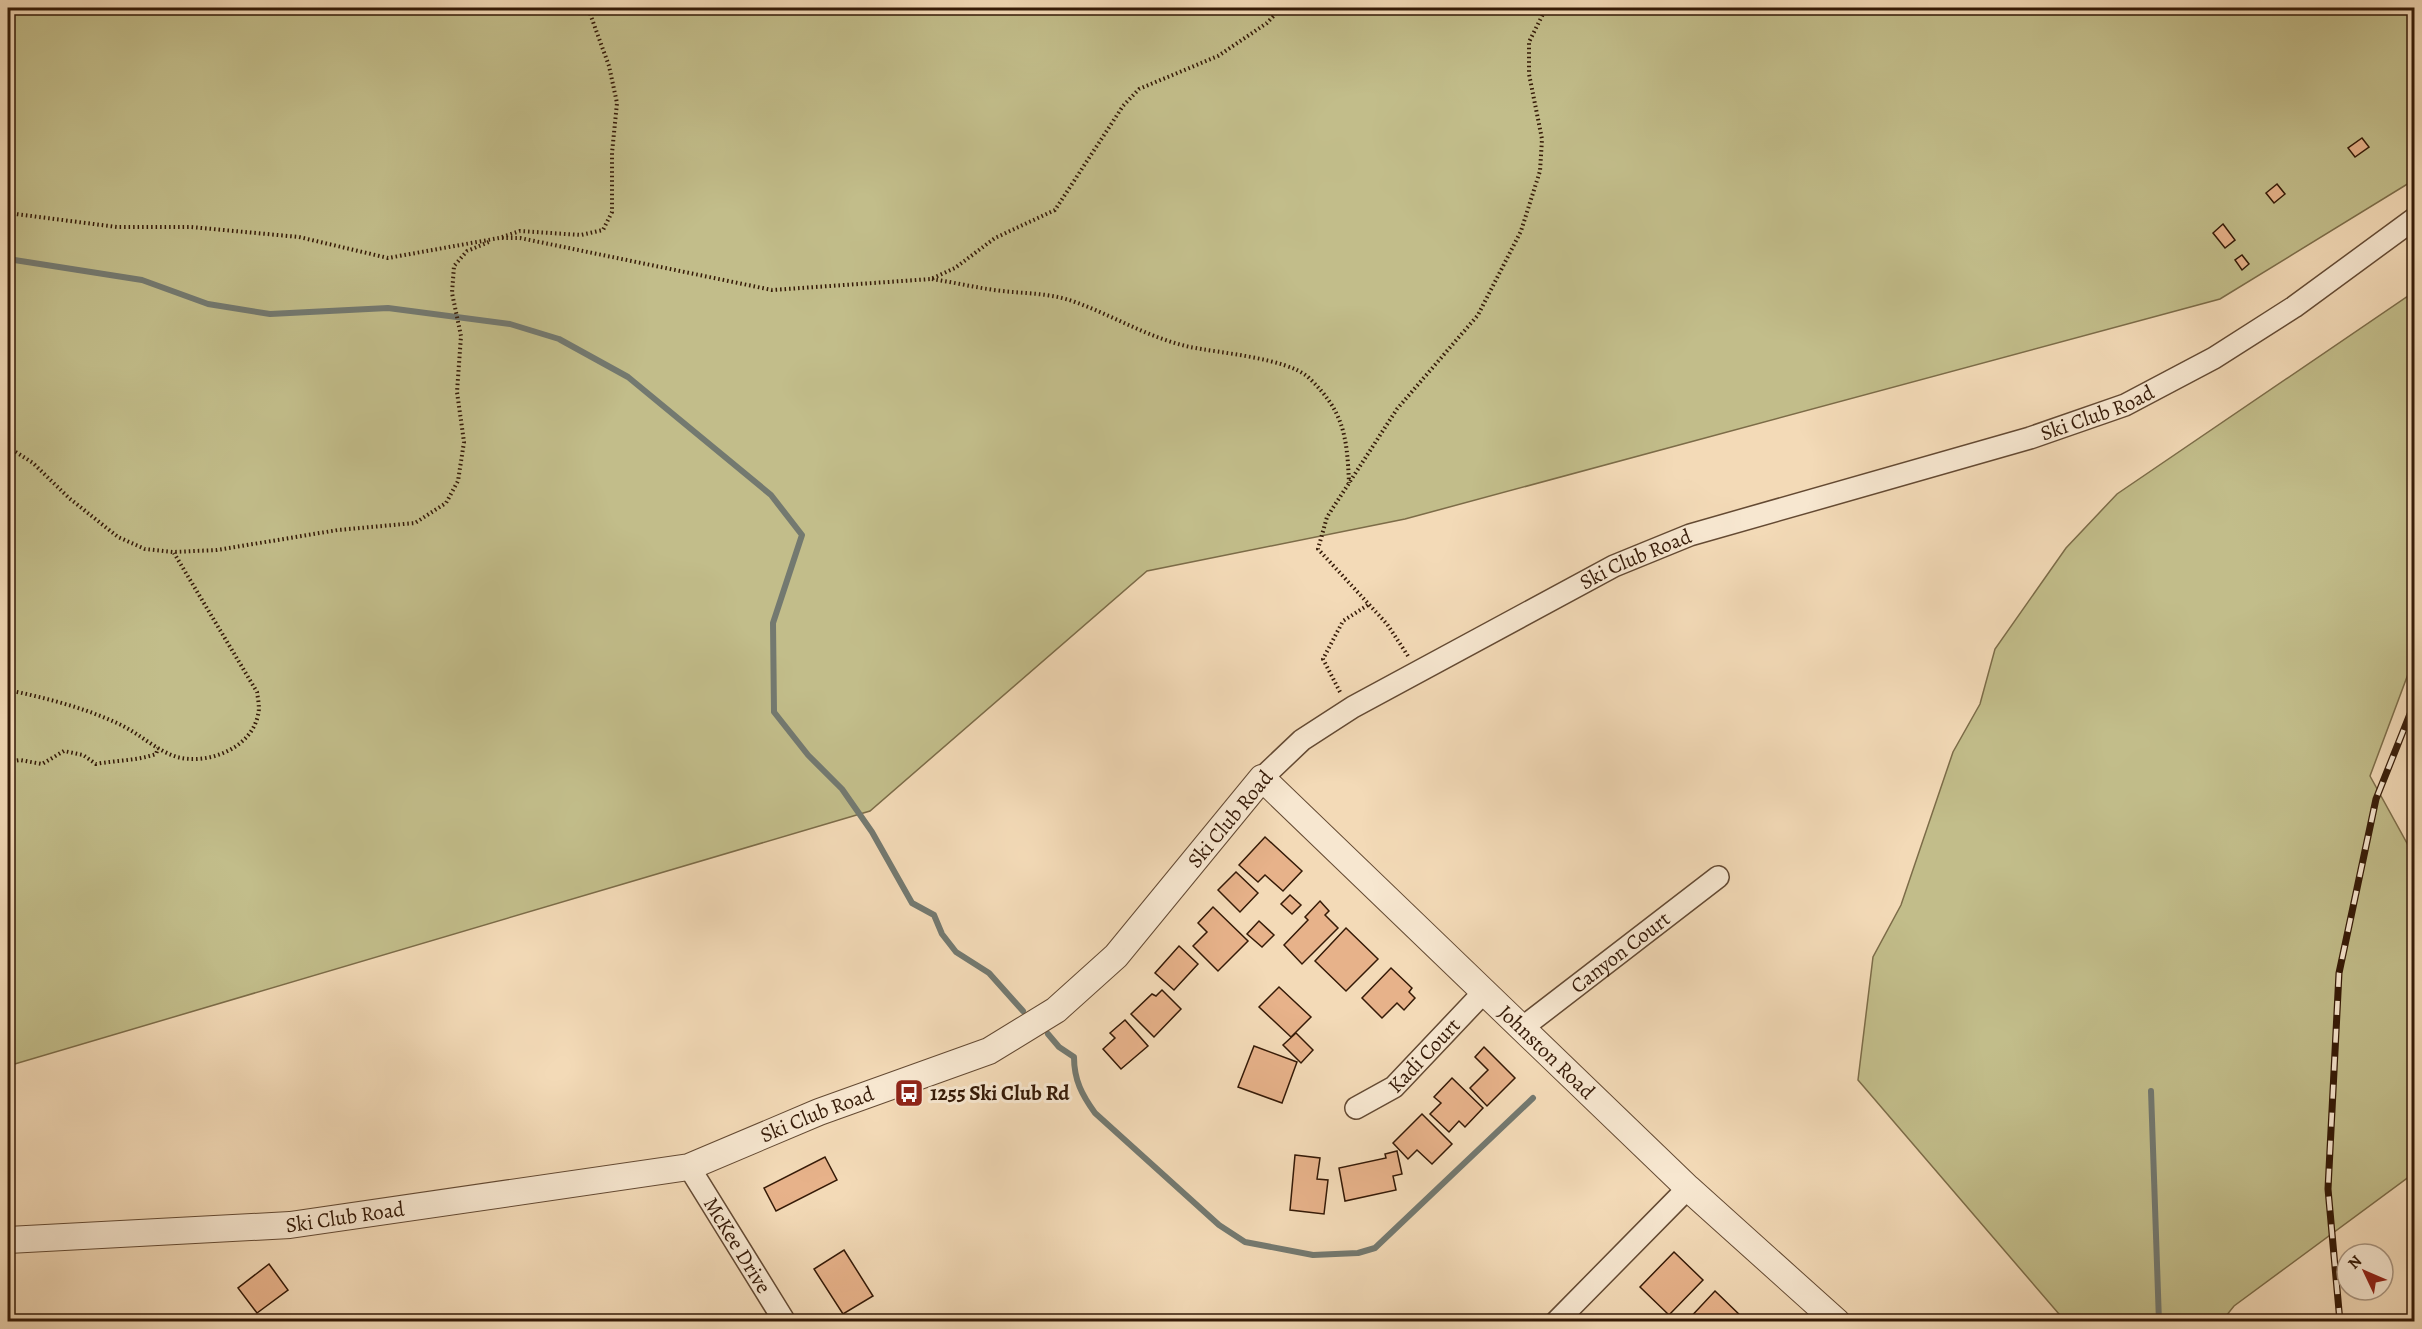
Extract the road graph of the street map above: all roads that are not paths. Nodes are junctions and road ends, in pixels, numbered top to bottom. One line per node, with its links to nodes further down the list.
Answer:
1 (2415, 219): 2 (street, Ski Club Road)
2 (1262, 778): 4 (street, Johnston Road); 7 (street, Ski Club Road)
3 (1718, 877): 5 (street, Canyon Court)
4 (1484, 993): 5 (street, Johnston Road); 6 (street, Kadi Court)
5 (1522, 1028): 8 (street, Johnston Road)
6 (1356, 1108)
7 (689, 1167): 9 (street, Ski Club Road); 10 (street, McKee Drive)
8 (1688, 1188): 11 (street); 12 (street, Johnston Road)
9 (8, 1240)
10 (785, 1322)
11 (1556, 1322)
12 (1837, 1322)

